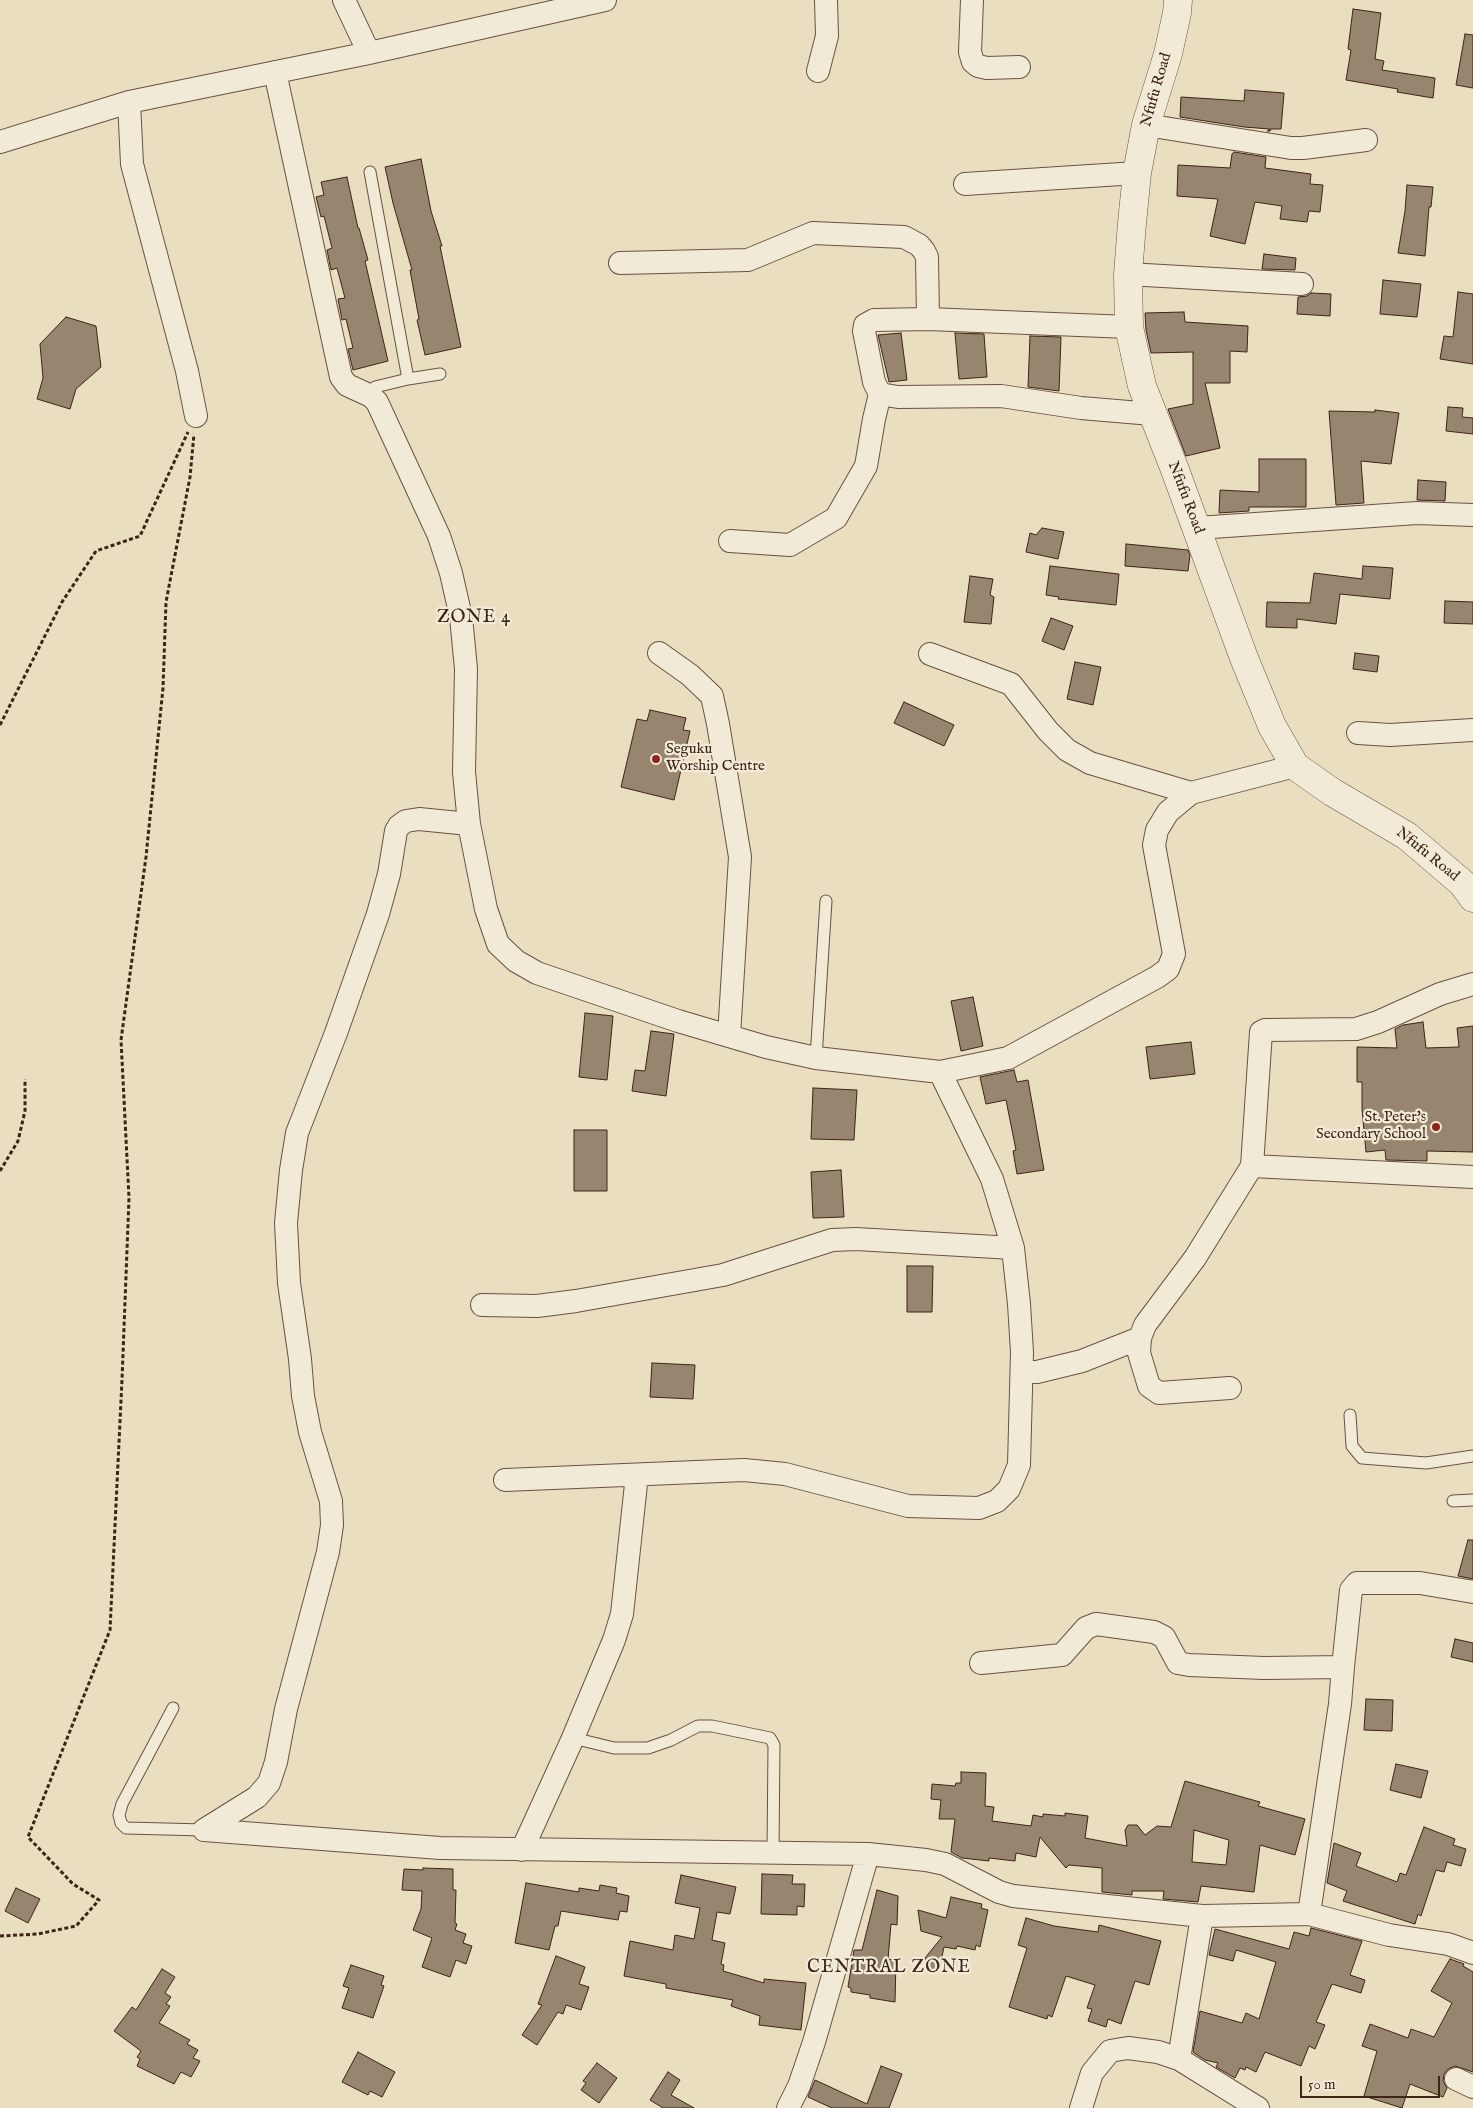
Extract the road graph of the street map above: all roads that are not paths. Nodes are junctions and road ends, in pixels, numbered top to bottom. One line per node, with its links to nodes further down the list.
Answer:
1 (344, 0): 6 (street)
2 (605, 0): 6 (street)
3 (826, 0): 8 (street)
4 (972, 0): 7 (street)
5 (1178, 0): 11 (street, Nfufu Road)
6 (369, 53): 9 (street)
7 (1019, 67)
8 (818, 71)
9 (275, 72): 10 (street); 25 (street)
10 (129, 102): 13 (street); 27 (street)
11 (1146, 125): 12 (street); 15 (street, Nfufu Road)
12 (1366, 140)
13 (0, 142)
14 (370, 172): 23 (lane)
15 (1137, 173): 16 (street); 18 (street, Nfufu Road)
16 (964, 184)
17 (620, 263): 20 (street)
18 (1128, 274): 19 (street); 21 (street, Nfufu Road)
19 (1302, 284)
20 (928, 319): 21 (street); 24 (street)
21 (1129, 327): 26 (street, Nfufu Road)
22 (440, 374): 23 (lane)
23 (408, 379): 25 (lane)
24 (880, 394): 26 (street); 30 (street)
25 (371, 396): 37 (street)
26 (1152, 414): 29 (street, Nfufu Road)
27 (196, 416)
28 (1473, 515): 29 (street)
29 (1197, 528): 35 (street, Nfufu Road)
30 (730, 541)
31 (659, 653): 41 (street)
32 (930, 654): 36 (street)
33 (1473, 730): 34 (street)
34 (1358, 733)
35 (1295, 766): 36 (street); 38 (street, Nfufu Road)
36 (1191, 793): 43 (street)
37 (469, 824): 41 (street); 62 (street)
38 (1473, 898)
39 (826, 901): 42 (lane)
40 (1473, 984): 44 (street)
41 (730, 1036): 42 (street)
42 (816, 1058): 43 (street)
43 (940, 1072): 46 (street)
44 (1252, 1166): 45 (street); 48 (street)
45 (1473, 1177)
46 (1013, 1248): 47 (street); 49 (street)
47 (482, 1305)
48 (1140, 1338): 49 (street); 50 (street)
49 (1022, 1372): 53 (street)
50 (1230, 1388)
51 (1350, 1415): 52 (lane)
52 (1473, 1456)
53 (637, 1475): 54 (street); 61 (street)
54 (505, 1480)
55 (1473, 1500): 56 (lane)
56 (1453, 1501)
57 (1473, 1592): 59 (street)
58 (981, 1663): 59 (street)
59 (1343, 1667): 66 (street)
60 (173, 1708): 62 (lane)
61 (573, 1738): 63 (street); 64 (lane)
62 (204, 1830): 63 (street)
63 (522, 1850): 64 (street)
64 (773, 1854): 65 (street)
65 (868, 1854): 67 (street); 70 (street)
66 (1308, 1914): 67 (street); 68 (street)
67 (1202, 1916): 69 (street)
68 (1473, 1954)
69 (1179, 2059): 71 (street); 72 (street)
70 (788, 2108)
71 (1081, 2108)
72 (1258, 2108)

